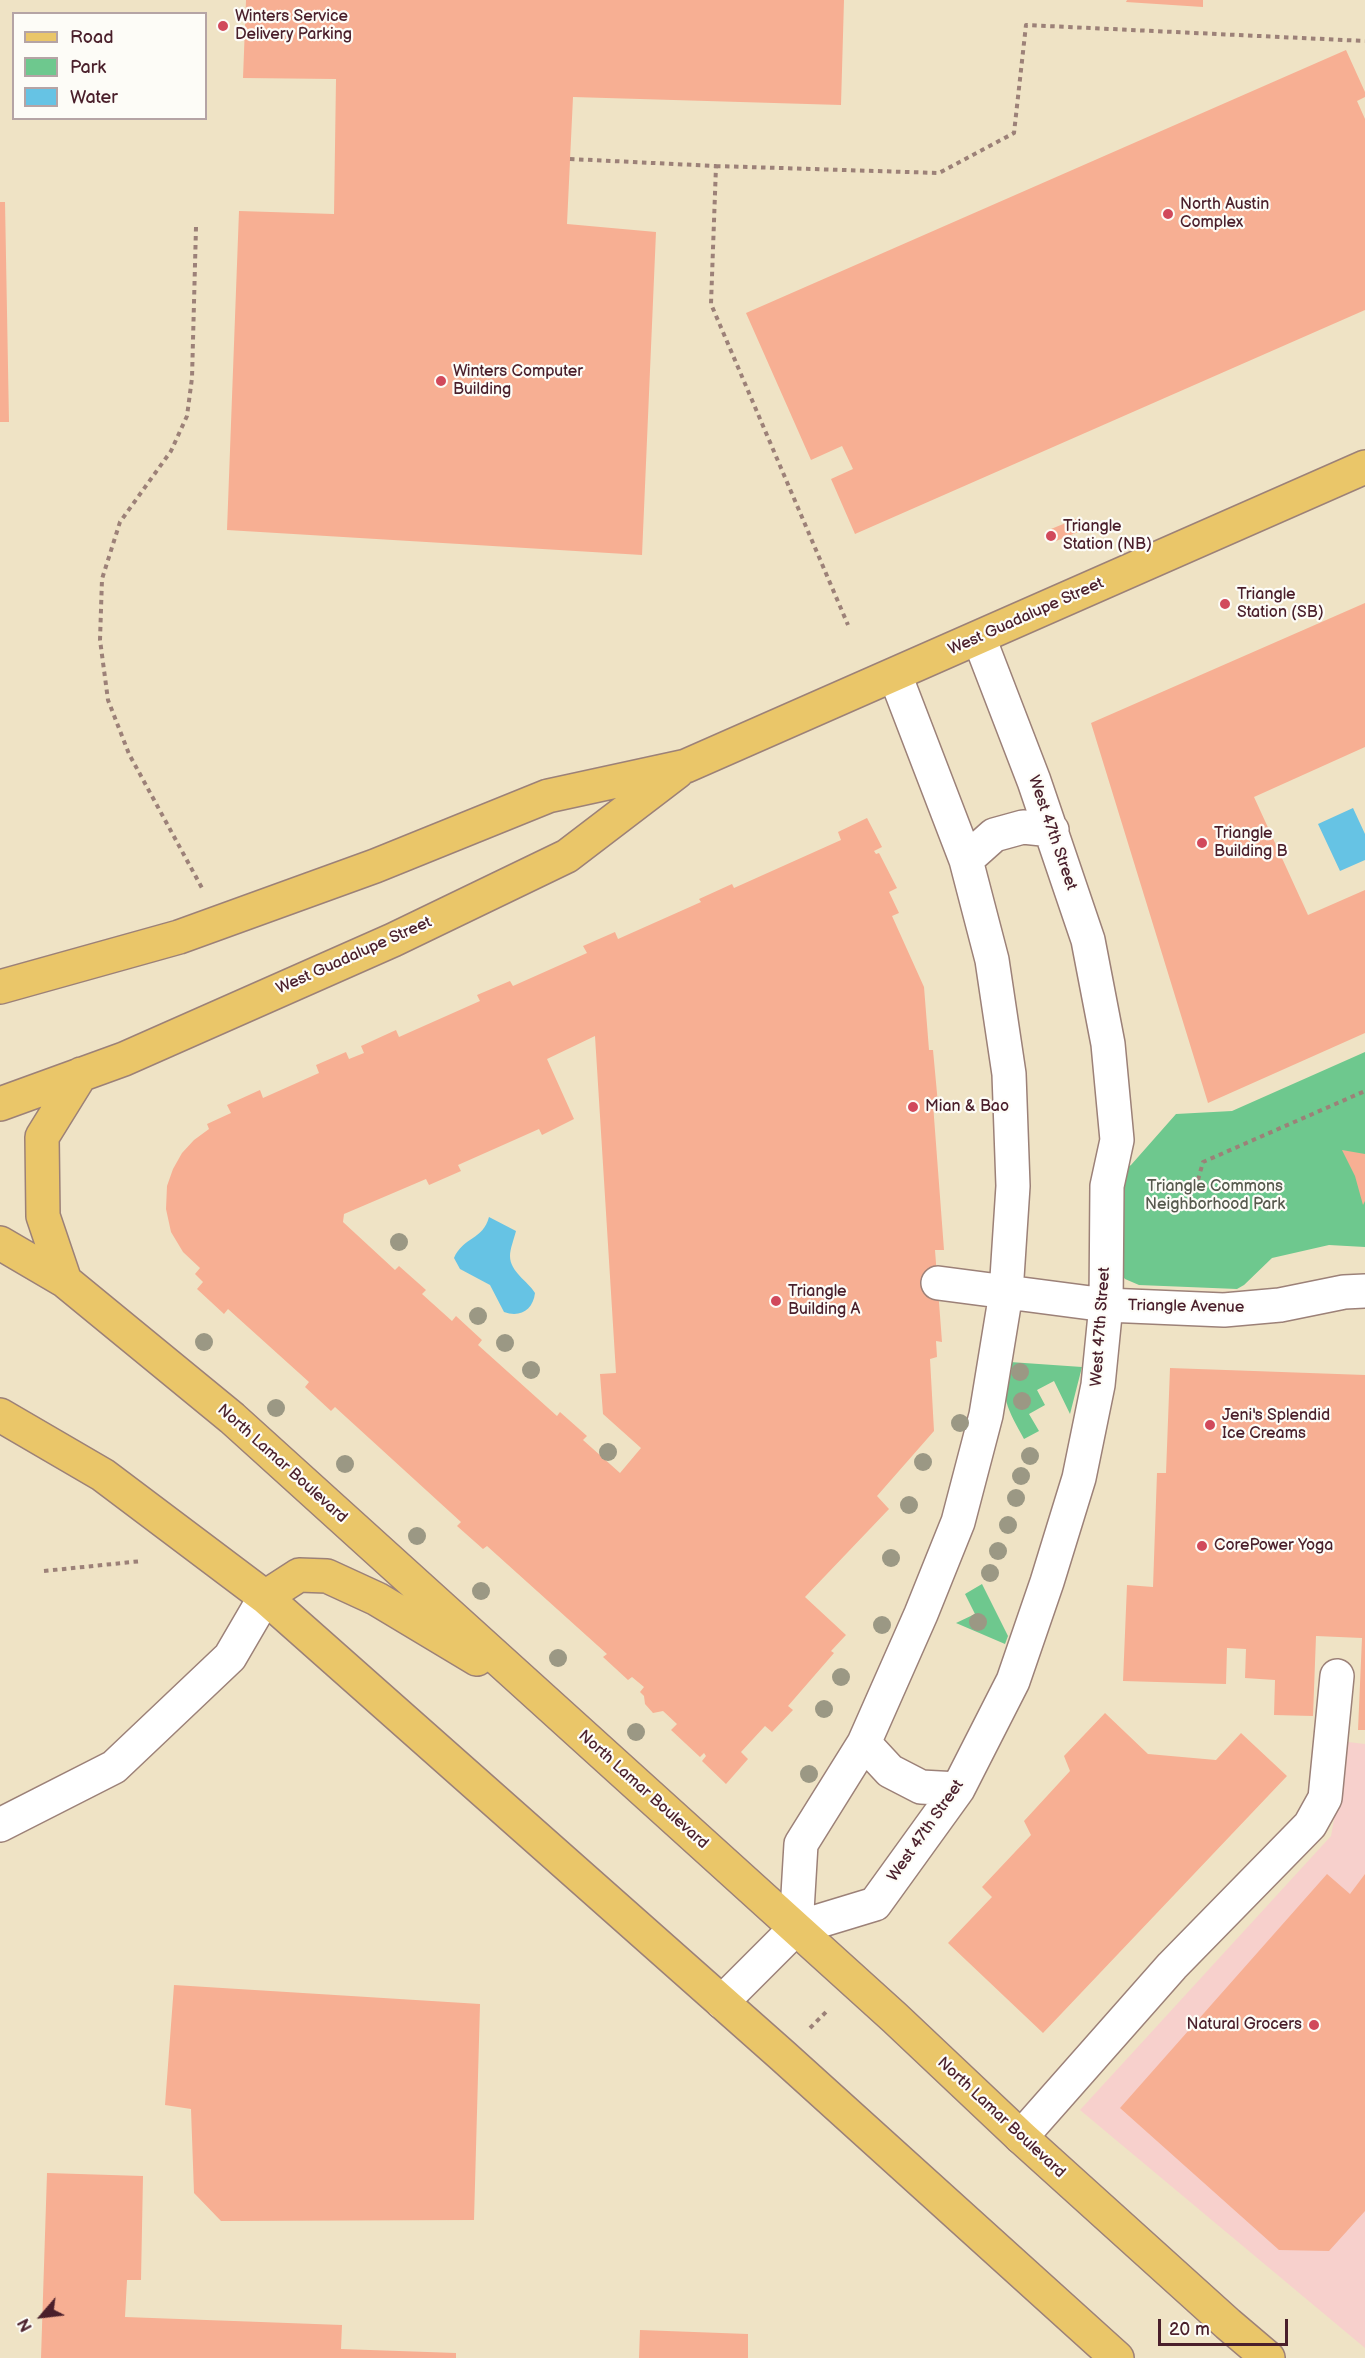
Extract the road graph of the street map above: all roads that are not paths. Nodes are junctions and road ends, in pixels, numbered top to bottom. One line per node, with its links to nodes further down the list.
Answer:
1 (1365, 467): 2 (main road, West Guadalupe Street)
2 (979, 638): 3 (main road, West Guadalupe Street); 5 (street, West 47th Street)
3 (895, 675): 4 (main road, West Guadalupe Street); 6 (street)
4 (686, 766): 7 (main road, West Guadalupe Street); 8 (main road, West Guadalupe Street)
5 (1052, 830): 6 (street); 15 (street, West 47th Street)
6 (966, 860): 14 (street)
7 (0, 987)
8 (81, 1074): 9 (main road, West Guadalupe Street); 11 (main road)
9 (0, 1104)
10 (0, 1244): 11 (main road, North Lamar Boulevard)
11 (64, 1281): 19 (main road, North Lamar Boulevard)
12 (938, 1283): 14 (street, Triangle Avenue)
13 (1365, 1291): 15 (street, Triangle Avenue)
14 (1006, 1293): 15 (street, Triangle Avenue); 20 (street)
15 (1106, 1305): 21 (street, West 47th Street)
16 (0, 1415): 17 (main road)
17 (265, 1597): 19 (main road); 22 (street); 24 (main road)
18 (1337, 1676): 25 (street)
19 (542, 1699): 23 (main road, North Lamar Boulevard)
20 (864, 1743): 21 (street); 23 (street)
21 (958, 1789): 23 (street, West 47th Street)
22 (0, 1826)
23 (796, 1928): 24 (street, West 47th Street); 25 (main road, North Lamar Boulevard)
24 (722, 2002): 26 (main road)
25 (1021, 2137): 27 (main road, North Lamar Boulevard)
26 (1109, 2355)
27 (1268, 2358)

